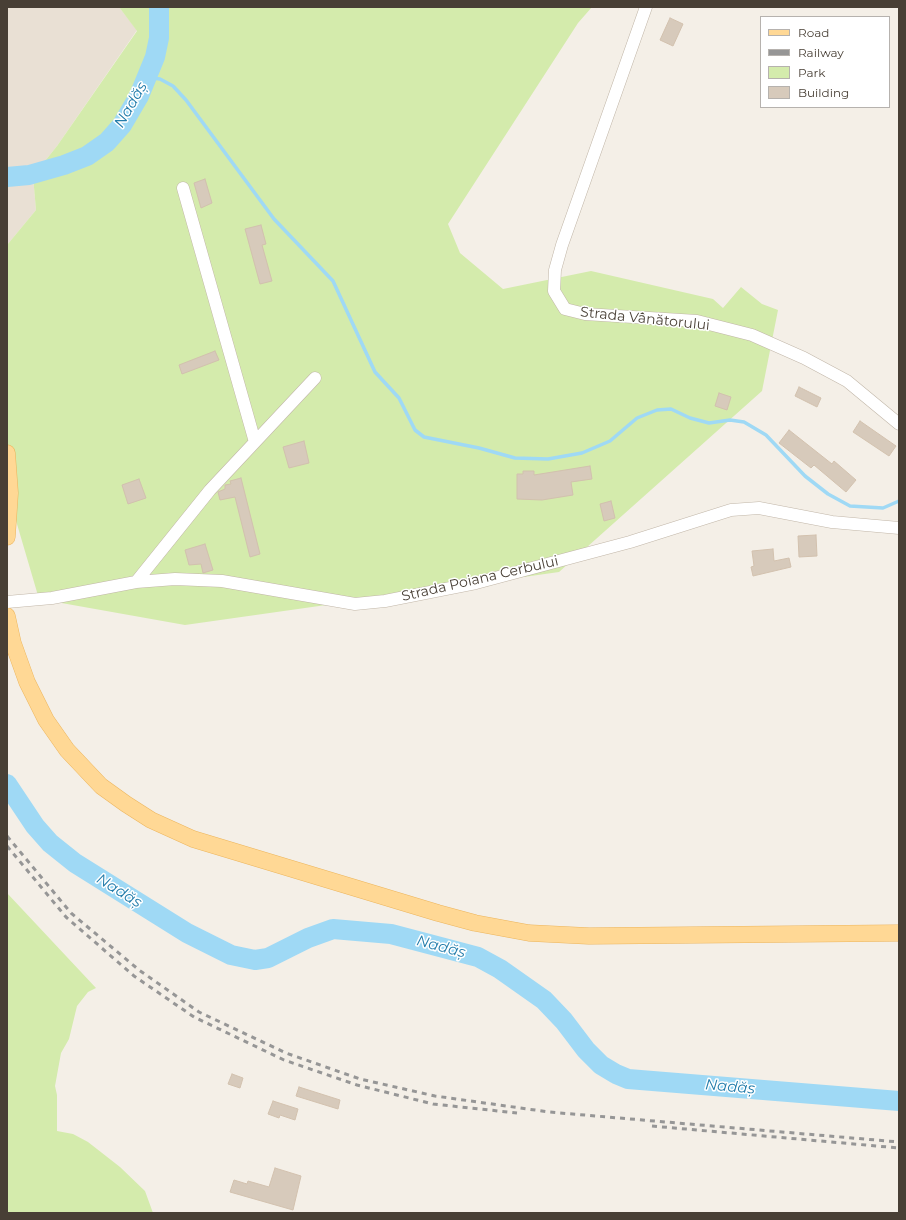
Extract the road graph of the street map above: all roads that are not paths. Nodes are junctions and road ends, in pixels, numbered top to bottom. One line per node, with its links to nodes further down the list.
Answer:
1 (646, 7): 4 (street, Strada Vânătorului)
2 (183, 188): 5 (street)
3 (315, 378): 5 (street)
4 (899, 424)
5 (255, 442): 9 (street)
6 (7, 453): 8 (main road)
7 (899, 528): 9 (street, Strada Poiana Cerbului)
8 (7, 537)
9 (136, 582): 10 (street, Strada Poiana Cerbului)
10 (7, 602)
11 (7, 616): 12 (main road)
12 (899, 933)

